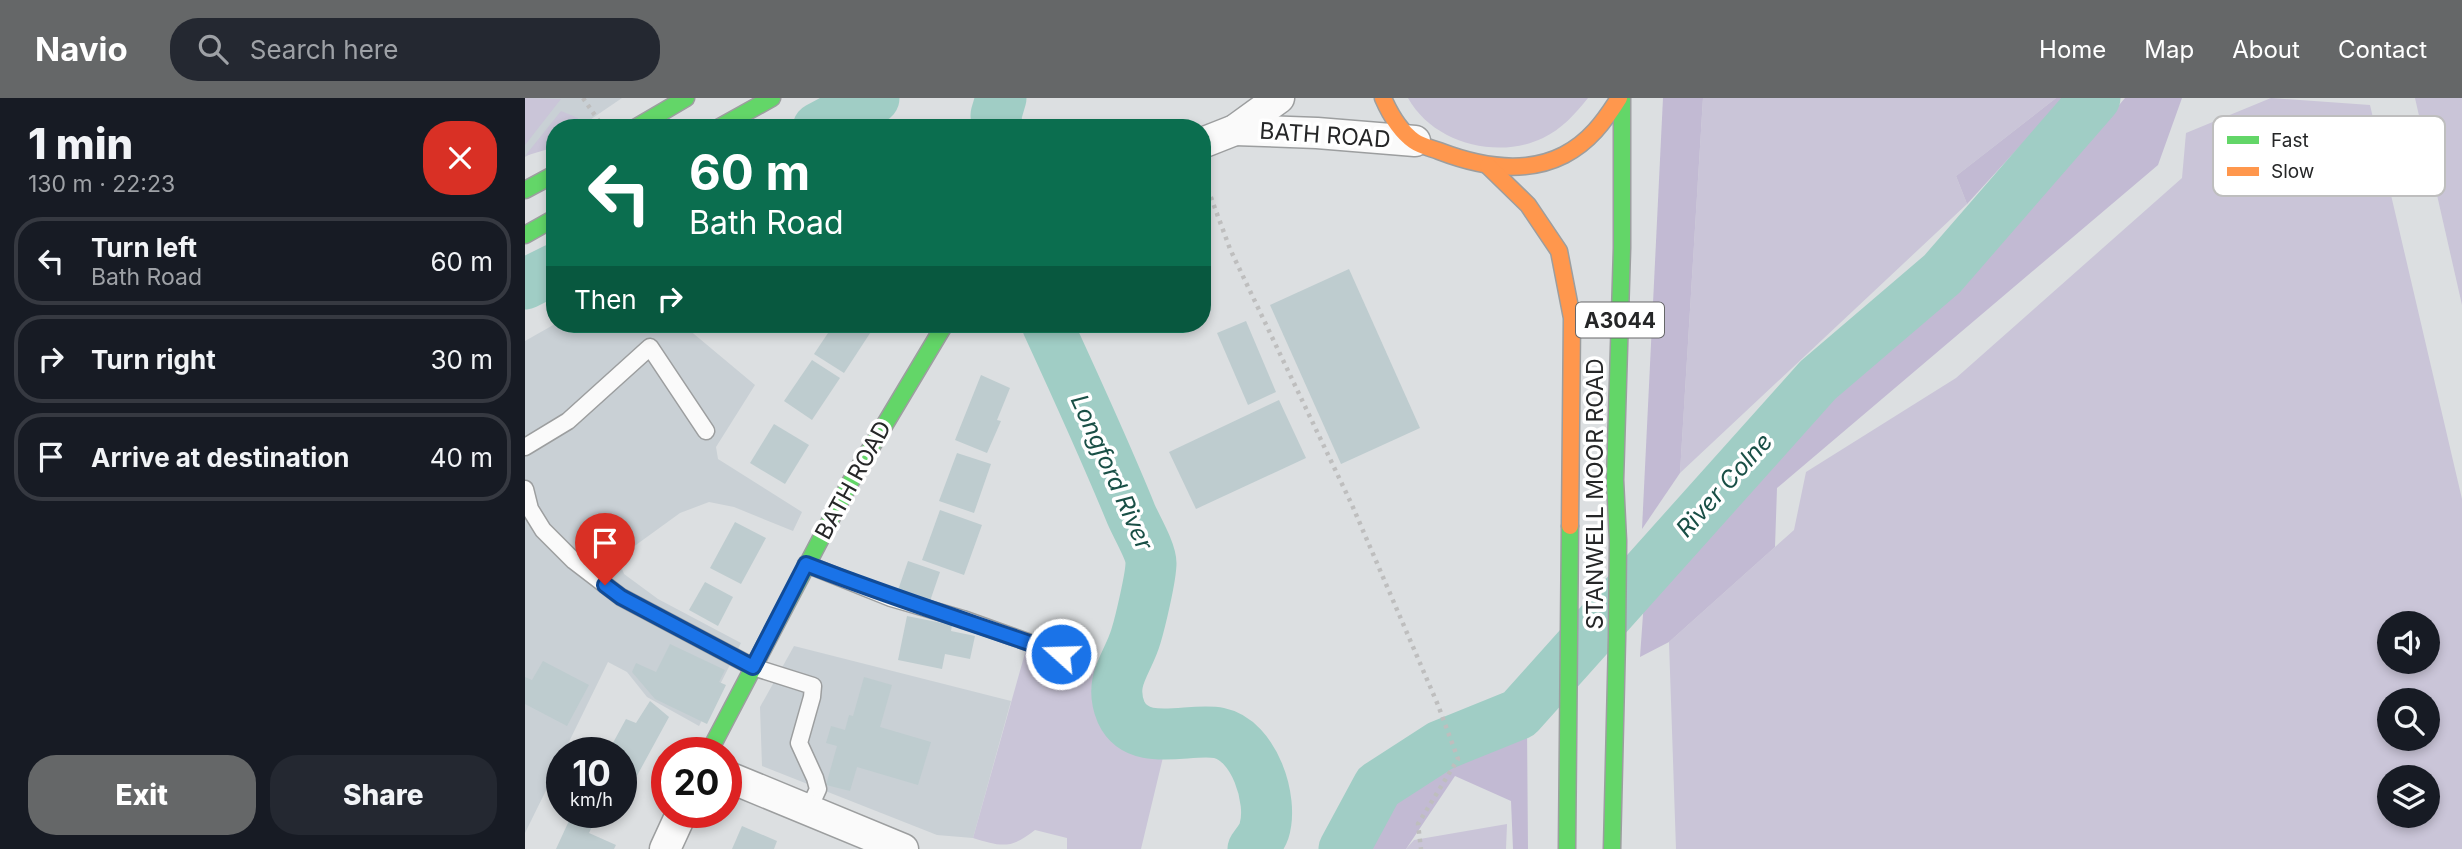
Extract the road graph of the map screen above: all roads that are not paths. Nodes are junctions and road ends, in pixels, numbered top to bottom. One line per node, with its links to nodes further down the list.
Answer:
1 (686, 98): 6 (main road)
2 (772, 98): 7 (main road)
3 (1279, 98): 8 (street, BATH ROAD)
4 (1383, 98): 10 (main road)
5 (1620, 98): 11 (main road); 30 (main road, STANWELL MOOR ROAD / A3044)
6 (650, 119)
7 (734, 119)
8 (1235, 130): 9 (street, BATH ROAD); 10 (street, BATH ROAD)
9 (1211, 139)
10 (1415, 141): 11 (main road)
11 (1488, 166): 29 (main road, STANWELL MOOR ROAD / A3044)
12 (546, 179): 13 (main road)
13 (525, 190)
14 (546, 223): 15 (main road)
15 (525, 234)
16 (939, 333): 20 (main road, BATH ROAD)
17 (706, 431): 18 (lane)
18 (525, 447)
19 (526, 498): 22 (lane)
20 (806, 564): 21 (lane); 22 (main road, BATH ROAD)
21 (1061, 654)
22 (753, 667): 23 (main road, BATH ROAD); 25 (lane)
23 (717, 737)
24 (742, 783): 25 (street)
25 (808, 811): 28 (street)
26 (675, 828): 27 (street)
27 (665, 849)
28 (903, 849)
29 (1567, 849)
30 (1612, 849)

